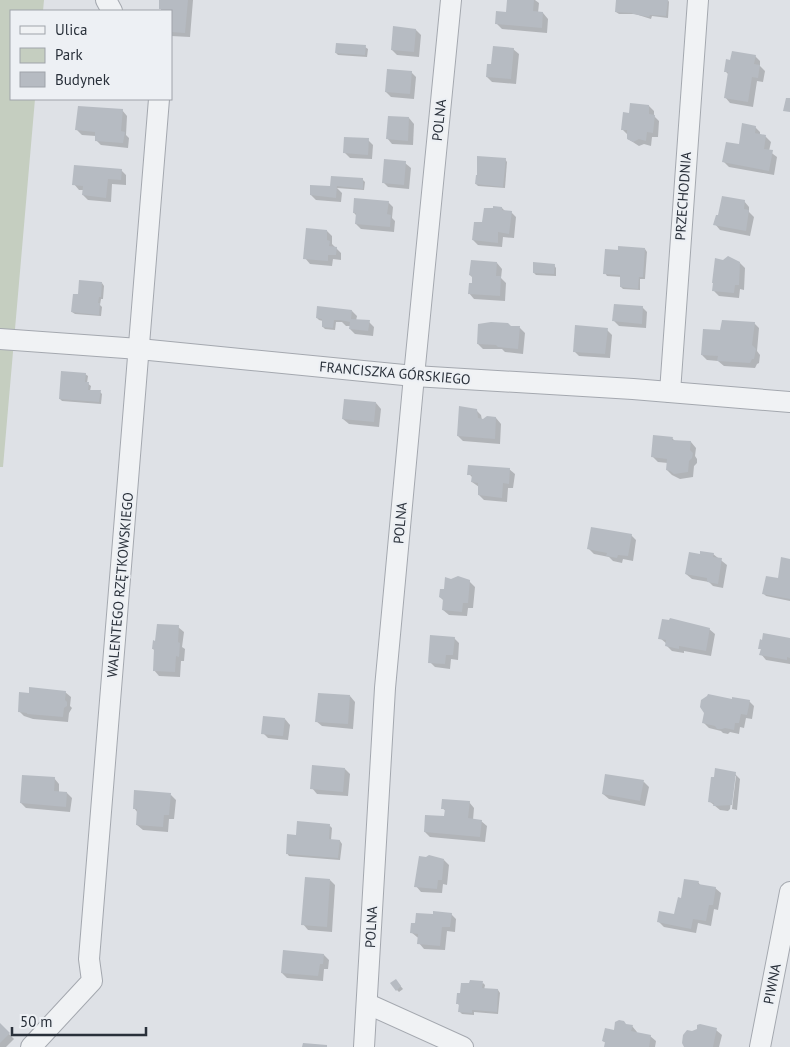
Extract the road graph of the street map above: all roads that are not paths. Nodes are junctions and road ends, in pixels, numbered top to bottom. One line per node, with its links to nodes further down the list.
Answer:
1 (451, 0): 6 (street, POLNA)
2 (698, 0): 7 (street, PRZECHODNIA)
3 (159, 100): 5 (street, WALENTEGO RZĘTKOWSKIEGO)
4 (0, 339): 5 (street, FRANCISZKA GÓRSKIEGO)
5 (139, 349): 6 (street, FRANCISZKA GÓRSKIEGO); 11 (street, WALENTEGO RZĘTKOWSKIEGO)
6 (414, 376): 7 (street, FRANCISZKA GÓRSKIEGO); 10 (street, POLNA)
7 (670, 392): 8 (street, FRANCISZKA GÓRSKIEGO)
8 (790, 402)
9 (790, 892): 14 (street, PIWNA)
10 (368, 1004): 12 (street, POLNA); 13 (street)
11 (31, 1047)
12 (364, 1047)
13 (463, 1047)
14 (760, 1047)

